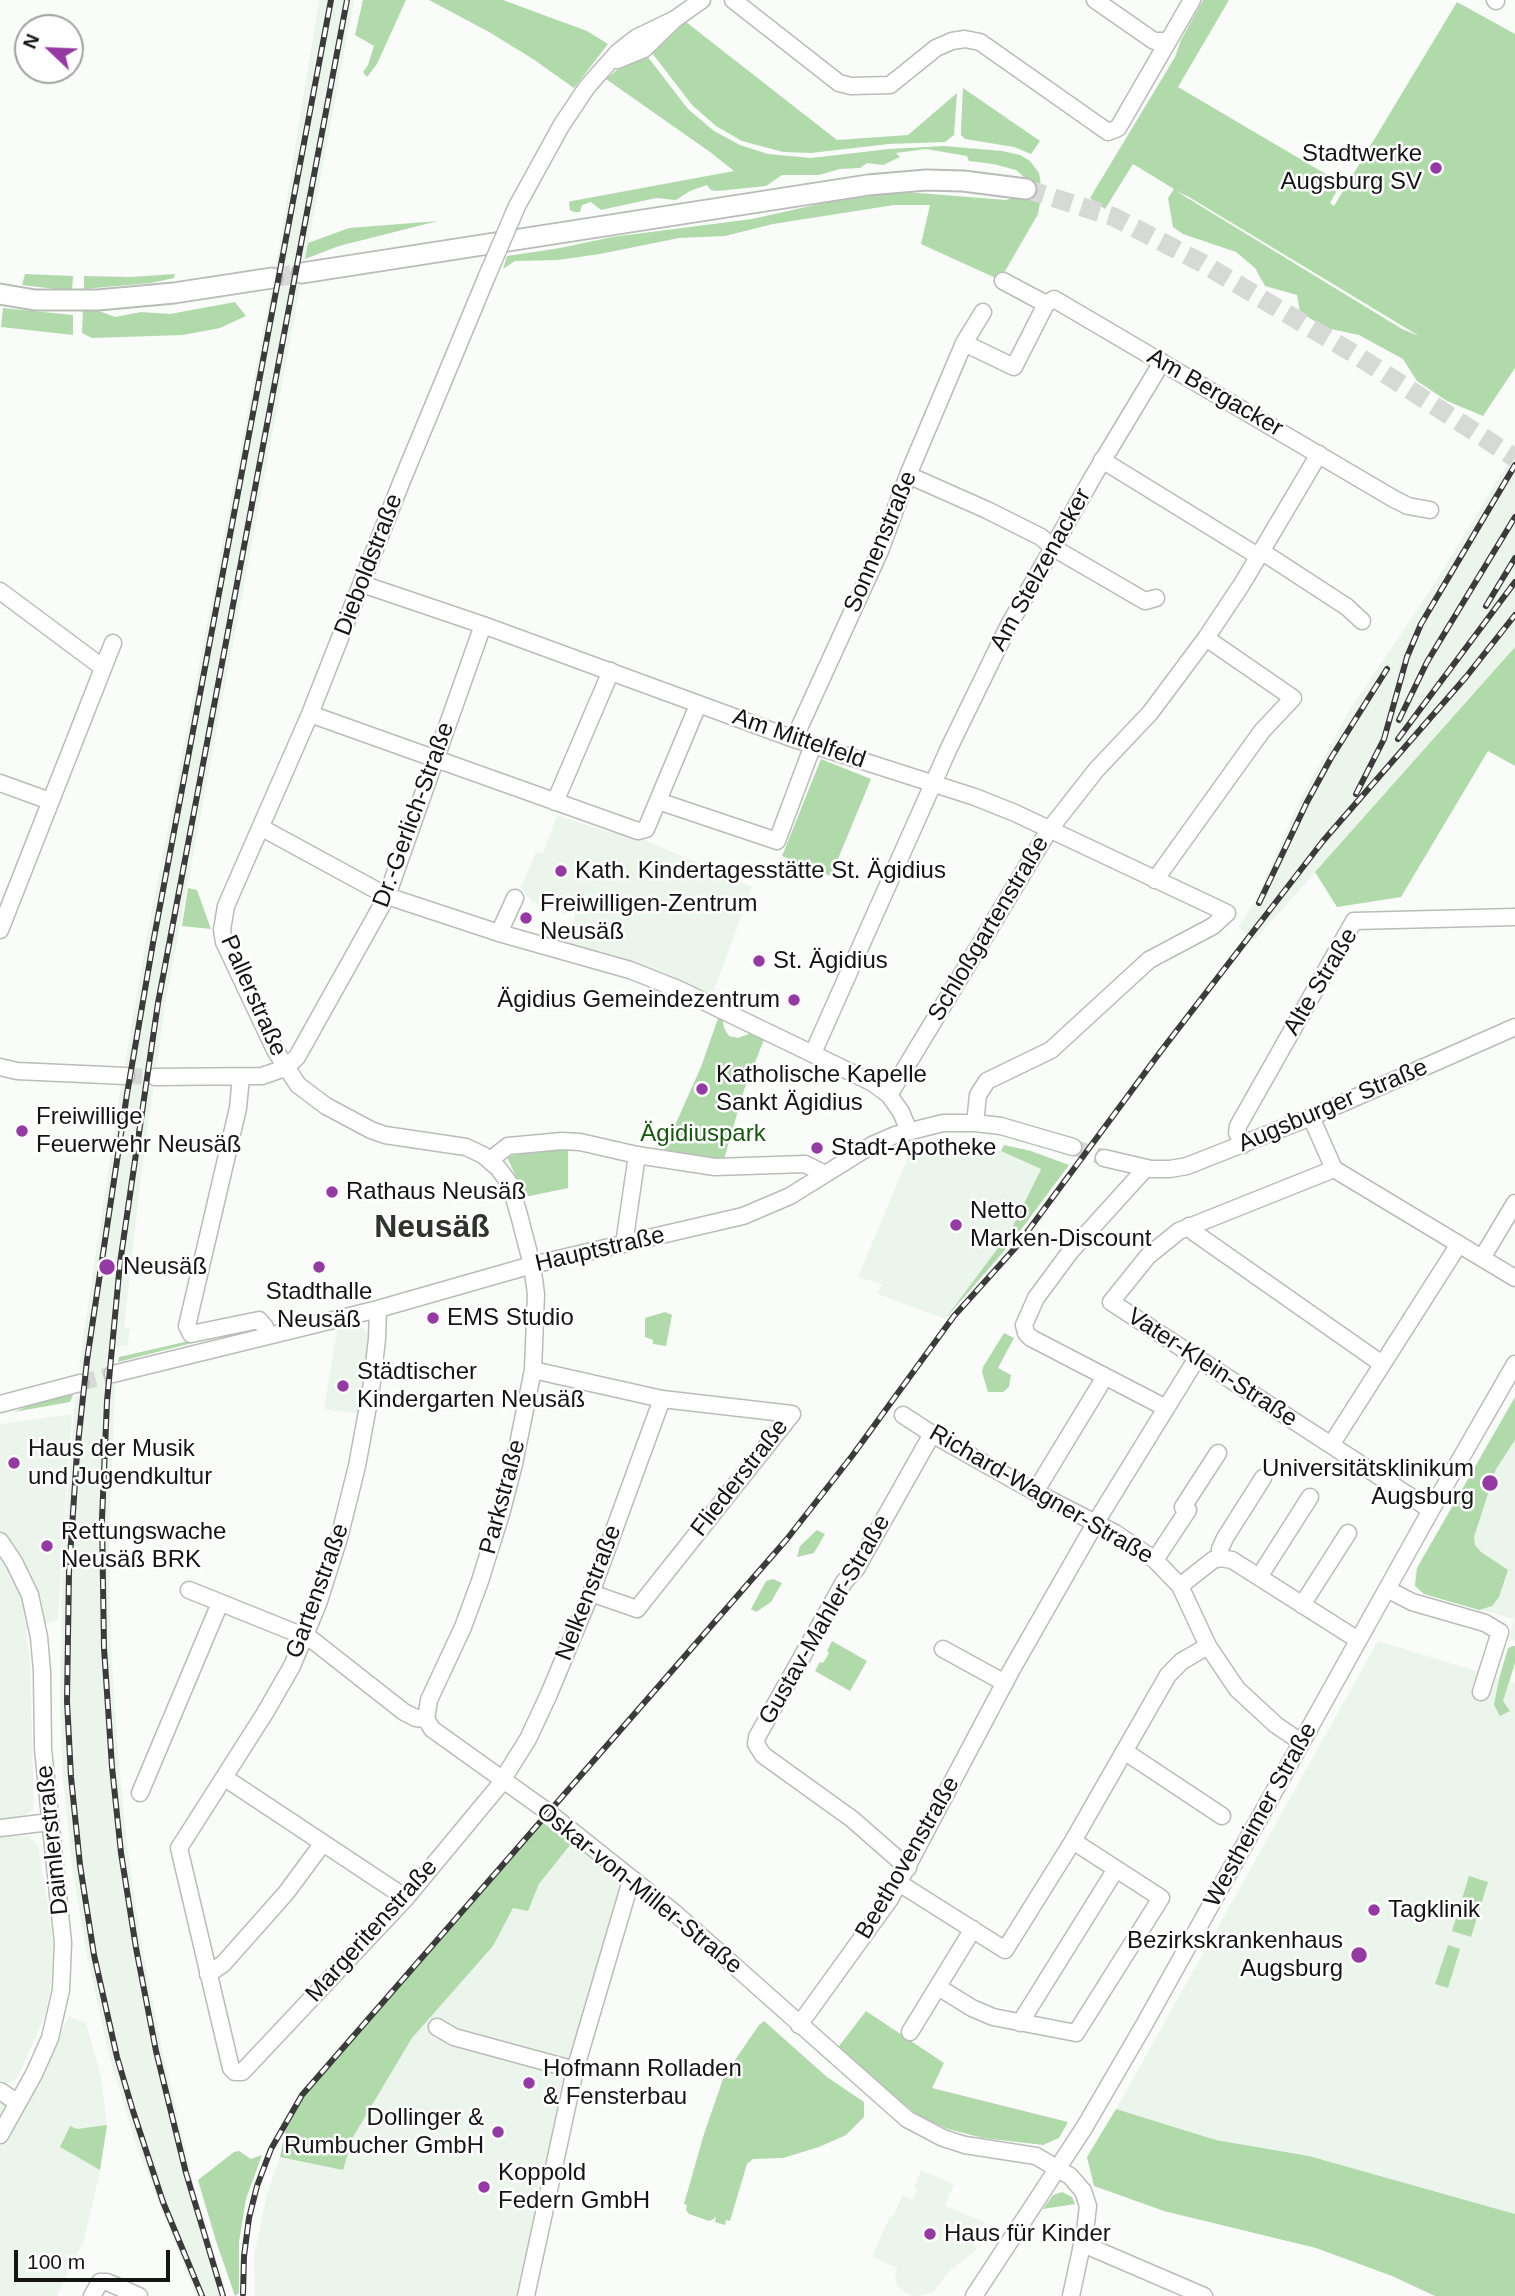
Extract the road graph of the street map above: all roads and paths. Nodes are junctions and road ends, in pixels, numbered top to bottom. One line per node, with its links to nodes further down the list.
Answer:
1 (702, 0): 21 (street, Dieboldstraße, bridge)
2 (733, 0): 5 (street)
3 (1095, 0): 5 (street)
4 (1192, 0): 5 (street)
5 (1168, 41)
6 (1026, 189): 7 (main road)
7 (302, 273)
8 (272, 278): 10 (main road)
9 (1003, 281): 11 (street, Am Bergacker)
10 (0, 294)
11 (1046, 304): 13 (street); 14 (street, Am Bergacker)
12 (983, 312): 13 (street, Sonnenstraße)
13 (964, 343): 17 (street, Sonnenstraße)
14 (1162, 362): 15 (street, Am Bergacker); 16 (street, Am Stelzenacker)
15 (1319, 454): 18 (street, Am Bergacker); 20 (street)
16 (1102, 460): 19 (street, Am Stelzenacker); 20 (street)
17 (908, 475): 19 (street); 32 (street, Sonnenstraße)
18 (1430, 510)
19 (1052, 547): 23 (street); 36 (street, Am Stelzenacker)
20 (1260, 554): 24 (street); 26 (street)
21 (362, 584): 25 (street, Am Mittelfeld); 31 (street, Dieboldstraße)
22 (0, 591): 28 (street)
23 (1156, 598)
24 (1362, 621)
25 (483, 625): 29 (street, Am Mittelfeld); 34 (street, Dr.-Gerlich-Straße)
26 (1206, 638): 41 (street, Schloßgartenstraße); 42 (street)
27 (113, 643): 28 (street)
28 (103, 667): 38 (street)
29 (611, 671): 30 (street, Am Mittelfeld); 39 (street)
30 (698, 705): 32 (street, Am Mittelfeld); 37 (street)
31 (310, 715): 34 (street); 40 (street, Dieboldstraße)
32 (794, 739): 33 (street, Am Mittelfeld)
33 (813, 745): 36 (street, Am Mittelfeld); 37 (street)
34 (435, 760): 39 (street); 43 (street, Dr.-Gerlich-Straße)
35 (0, 783): 38 (street)
36 (934, 784): 41 (street, Am Mittelfeld); 50 (street, Am Stelzenacker)
37 (659, 801): 39 (street)
38 (50, 802): 47 (street)
39 (555, 802)
40 (262, 828): 43 (street); 46 (street, Dieboldstraße)
41 (1049, 830): 42 (street, Am Mittelfeld); 56 (street, Schloßgartenstraße)
42 (1155, 880): 58 (street, Am Mittelfeld)
43 (387, 896): 48 (street); 52 (street, Dr.-Gerlich-Straße)
44 (515, 898): 48 (street)
45 (1515, 917): 60 (street, Alte Straße)
46 (222, 924): 52 (street, Pallerstraße)
47 (0, 930)
48 (499, 933): 50 (street)
49 (1515, 1027): 57 (street, Augsburger Straße)
50 (813, 1053): 56 (street)
51 (0, 1067): 53 (street)
52 (285, 1068): 55 (street); 64 (street, Pallerstraße)
53 (126, 1076)
54 (155, 1077): 55 (street)
55 (241, 1077): 76 (street)
56 (888, 1095): 59 (street)
57 (1311, 1117): 60 (street, Augsburger Straße); 65 (street)
58 (975, 1123): 59 (street, Hauptstraße); 61 (street, Hauptstraße)
59 (909, 1131): 66 (street, Hauptstraße)
60 (1243, 1145): 67 (street, Augsburger Straße)
61 (1073, 1147)
62 (637, 1155): 64 (street); 66 (street); 70 (street)
63 (1104, 1158): 67 (street)
64 (490, 1160): 73 (street, Parkstraße)
65 (1334, 1169): 69 (street, Vater-Klein-Straße); 71 (street)
66 (825, 1174): 70 (street, Hauptstraße)
67 (1140, 1174): 86 (street)
68 (1515, 1203): 72 (street)
69 (1189, 1226): 77 (street, Vater-Klein-Straße); 78 (street)
70 (624, 1244): 73 (street, Hauptstraße)
71 (1459, 1244): 72 (street); 78 (street)
72 (1482, 1258): 74 (street)
73 (532, 1265): 75 (street, Hauptstraße); 80 (street, Parkstraße)
74 (1515, 1279)
75 (378, 1309): 76 (street, Hauptstraße); 107 (street, Gartenstraße)
76 (266, 1335): 81 (street, Hauptstraße)
77 (1197, 1357): 86 (street, Beethovenstraße); 89 (street, Vater-Klein-Straße)
78 (1382, 1364): 89 (street)
79 (1515, 1364): 94 (street, Westheimer Straße)
80 (533, 1370): 84 (street, Fliederstraße); 113 (street, Parkstraße)
81 (113, 1374)
82 (80, 1383): 85 (street)
83 (1100, 1385): 92 (street)
84 (662, 1399): 104 (street, Nelkenstraße); 104 (street, Fliederstraße)
85 (0, 1404)
86 (1166, 1408): 95 (street, Beethovenstraße)
87 (903, 1415): 88 (street, Richard-Wagner-Straße)
88 (932, 1434): 92 (street, Richard-Wagner-Straße); 125 (street, Gustav-Mahler-Straße)
89 (1331, 1445): 94 (street, Vater-Klein-Straße)
90 (1218, 1453): 99 (street)
91 (1264, 1478): 98 (street)
92 (1035, 1492): 95 (street, Richard-Wagner-Straße)
93 (1310, 1497): 100 (street)
94 (1431, 1510): 102 (street, Westheimer Straße)
95 (1096, 1522): 99 (street, Richard-Wagner-Straße); 111 (street, Beethovenstraße)
96 (1348, 1533): 106 (street)
97 (0, 1541): 120 (street, Daimlerstraße)
98 (1220, 1558): 100 (street); 101 (street)
99 (1155, 1560): 101 (street, Richard-Wagner-Straße)
100 (1259, 1577): 106 (street)
101 (1181, 1586): 109 (street, Richard-Wagner-Straße)
102 (1387, 1589): 108 (street, Westheimer Straße); 112 (street)
103 (189, 1590): 105 (street, Oskar-von-Miller-Straße)
104 (591, 1593): 117 (street, Nelkenstraße)
105 (220, 1603): 107 (street, Oskar-von-Miller-Straße); 118 (street)
106 (1302, 1605): 108 (street)
107 (306, 1636): 113 (street, Oskar-von-Miller-Straße); 116 (street, Gartenstraße)
108 (1358, 1640): 114 (street, Westheimer Straße)
109 (1208, 1646): 114 (street, Richard-Wagner-Straße); 115 (street)
110 (943, 1649): 111 (street)
111 (1004, 1684): 125 (street, Beethovenstraße)
112 (1481, 1692)
113 (426, 1719): 117 (street, Oskar-von-Miller-Straße)
114 (1301, 1742): 139 (street, Westheimer Straße)
115 (1124, 1751): 119 (street); 122 (street)
116 (225, 1779): 123 (street); 129 (street, Gartenstraße)
117 (502, 1779): 126 (street, Oskar-von-Miller-Straße); 127 (street, Margeritenstraße)
118 (140, 1793)
119 (1222, 1816)
120 (50, 1822): 121 (street); 137 (street, Daimlerstraße)
121 (0, 1828)
122 (1073, 1841): 124 (street); 128 (street)
123 (323, 1843): 127 (street); 129 (street)
124 (1116, 1869): 131 (street); 131 (street)
125 (903, 1876): 128 (street); 132 (street, Beethovenstraße)
126 (635, 1880): 132 (street, Oskar-von-Miller-Straße); 135 (street)
127 (406, 1898): 129 (street, Margeritenstraße)
128 (973, 1929): 130 (street)
129 (208, 1974)
130 (938, 1987): 131 (street); 134 (street)
131 (1020, 2023)
132 (799, 2025): 139 (street, Oskar-von-Miller-Straße)
133 (437, 2026): 135 (street)
134 (910, 2032)
135 (575, 2070): 143 (street)
136 (0, 2091): 137 (street)
137 (18, 2103): 138 (street, Daimlerstraße)
138 (0, 2135)
139 (1058, 2168): 140 (street); 144 (street, Westheimer Straße)
140 (1083, 2244): 145 (street); 146 (street)
141 (92, 2296): 142 (street)
142 (139, 2296)
143 (526, 2296)
144 (974, 2296)
145 (1071, 2296)
146 (1204, 2296)

